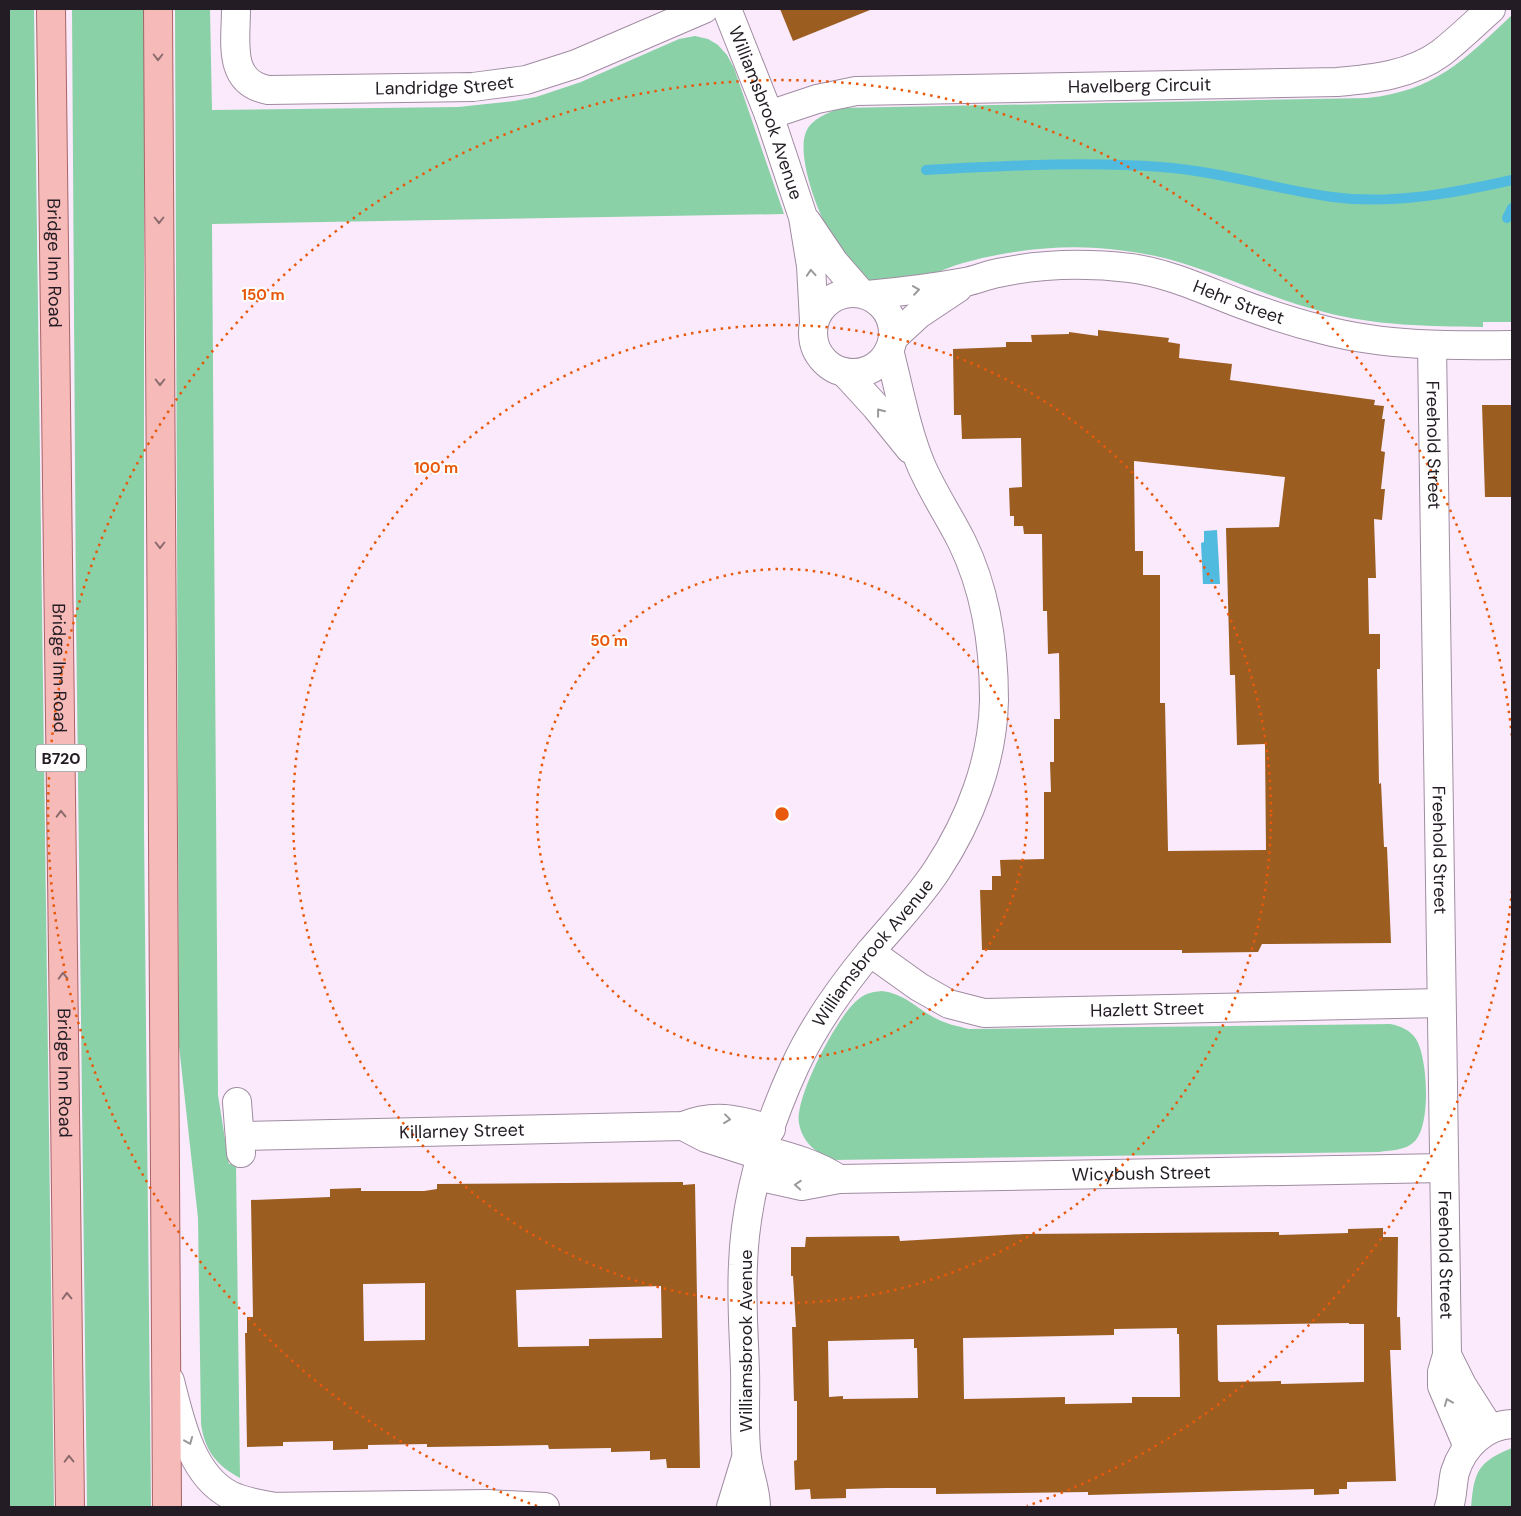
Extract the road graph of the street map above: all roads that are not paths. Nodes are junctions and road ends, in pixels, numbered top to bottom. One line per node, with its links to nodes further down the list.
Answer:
1 (52, 9): 27 (main road, Bridge Inn Road / B720, one-way to 1)
2 (158, 9): 23 (main road, one-way to 23)
3 (236, 9): 4 (street, Landridge Street)
4 (704, 9)
5 (727, 9): 7 (street, Williamsbrook Avenue)
6 (1491, 9): 7 (street, Havelberg Circuit)
7 (768, 115): 8 (street, Williamsbrook Avenue)
8 (803, 217): 10 (street, Williamsbrook Avenue); 11 (street, Williamsbrook Avenue, one-way to 8)
9 (968, 282): 10 (street, Hehr Street, one-way to 9); 12 (street, Hehr Street); 13 (street, Hehr Street)
10 (864, 294): 11 (street); 12 (street)
11 (814, 321): 15 (street)
12 (891, 344): 15 (street); 16 (street, Williamsbrook Avenue)
13 (1432, 344): 14 (street, Hehr Street); 18 (street, Freehold Street)
14 (1512, 345)
15 (844, 372): 16 (street, Williamsbrook Avenue, one-way to 15)
16 (921, 464): 17 (street, Williamsbrook Avenue)
17 (870, 952): 18 (street, Hazlett Street); 20 (street, Williamsbrook Avenue)
18 (1441, 1003): 21 (street, Freehold Street)
19 (237, 1102): 20 (street, Killarney Street)
20 (764, 1153): 21 (street, Wicybush Street); 26 (street, Williamsbrook Avenue)
21 (1443, 1168): 22 (street, Freehold Street)
22 (1447, 1355): 24 (street, Freehold Street); 25 (street, Freehold Street, one-way to 22)
23 (165, 1361): 28 (main road); 29 (street, one-way to 29)
24 (1501, 1426): 25 (street, Freehold Street)
25 (1468, 1447): 33 (street, Freehold Street)
26 (746, 1458): 31 (street, Williamsbrook Avenue); 32 (street, Williamsbrook Avenue)
27 (70, 1507)
28 (166, 1507)
29 (269, 1507): 30 (street)
30 (545, 1507)
31 (731, 1507)
32 (756, 1507)
33 (1449, 1507)

